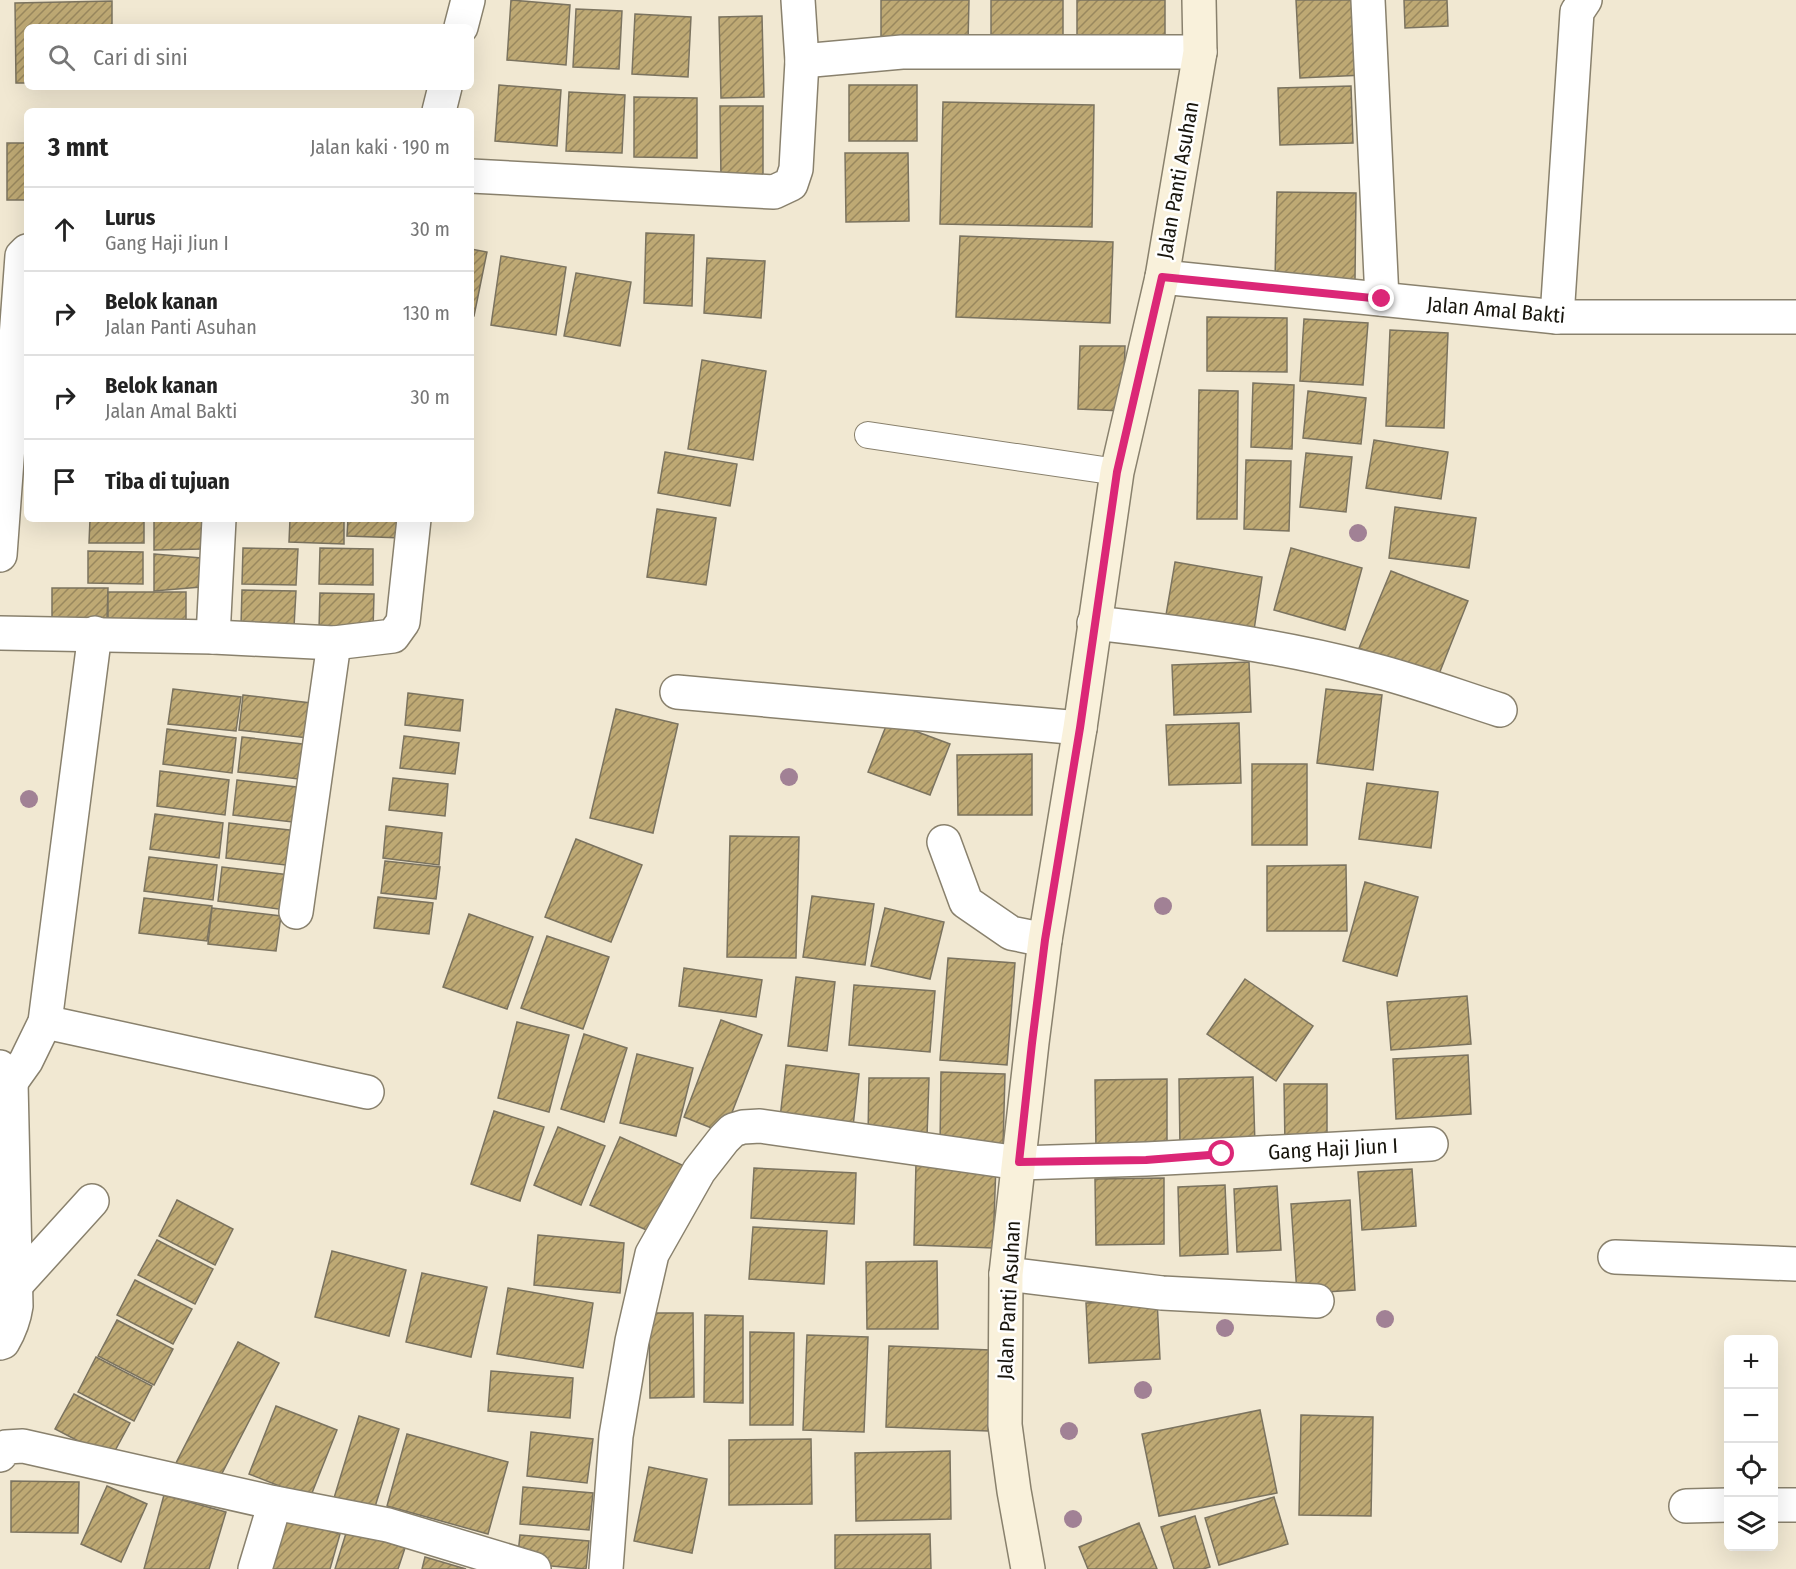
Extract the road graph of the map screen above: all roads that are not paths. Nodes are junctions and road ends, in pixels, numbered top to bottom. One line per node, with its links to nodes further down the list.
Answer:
1 (468, 0): 6 (street)
2 (798, 0): 8 (street)
3 (1199, 0): 7 (street, Jalan Panti Asuhan)
4 (1368, 0): 14 (street)
5 (1585, 0): 15 (street)
6 (462, 24)
7 (1200, 52): 8 (street); 13 (street, Jalan Panti Asuhan)
8 (802, 61): 11 (street)
9 (444, 90): 10 (street)
10 (440, 108)
11 (474, 176)
12 (24, 254): 21 (street)
13 (1162, 277): 14 (street, Jalan Amal Bakti); 18 (street, Jalan Panti Asuhan)
14 (1382, 299): 15 (street, Jalan Amal Bakti)
15 (1557, 317): 16 (street, Jalan Amal Bakti)
16 (1796, 317)
17 (868, 435): 18 (lane)
18 (1117, 472): 22 (street, Jalan Panti Asuhan)
19 (219, 522): 25 (street)
20 (414, 522): 26 (street)
21 (0, 555)
22 (1094, 623): 28 (street); 29 (street, Jalan Panti Asuhan)
23 (0, 633): 24 (street)
24 (95, 633): 25 (street); 33 (street)
25 (213, 636): 26 (street)
26 (334, 643): 31 (street)
27 (677, 692): 29 (street)
28 (1500, 710)
29 (1080, 728): 32 (street, Jalan Panti Asuhan)
30 (944, 843): 32 (street)
31 (296, 912)
32 (1045, 940): 37 (street, Jalan Panti Asuhan)
33 (45, 1022): 34 (street); 35 (street)
34 (5, 1075): 42 (street)
35 (366, 1092)
36 (1431, 1144): 37 (street, Gang Haji Jiun I)
37 (1019, 1162): 41 (street, Jalan Panti Asuhan); 53 (street, Gang Haji Jiun I)
38 (92, 1201): 42 (street)
39 (1615, 1257): 40 (street)
40 (1796, 1264)
41 (1006, 1274): 43 (street); 54 (street, Jalan Panti Asuhan)
42 (14, 1287): 44 (street)
43 (1317, 1301)
44 (0, 1343)
45 (0, 1455): 46 (street)
46 (274, 1503): 51 (street); 52 (street)
47 (1796, 1504): 49 (street)
48 (1724, 1505): 50 (street)
49 (1778, 1505)
50 (1686, 1506)
51 (255, 1569)
52 (534, 1569)
53 (606, 1569)
54 (1028, 1569)

